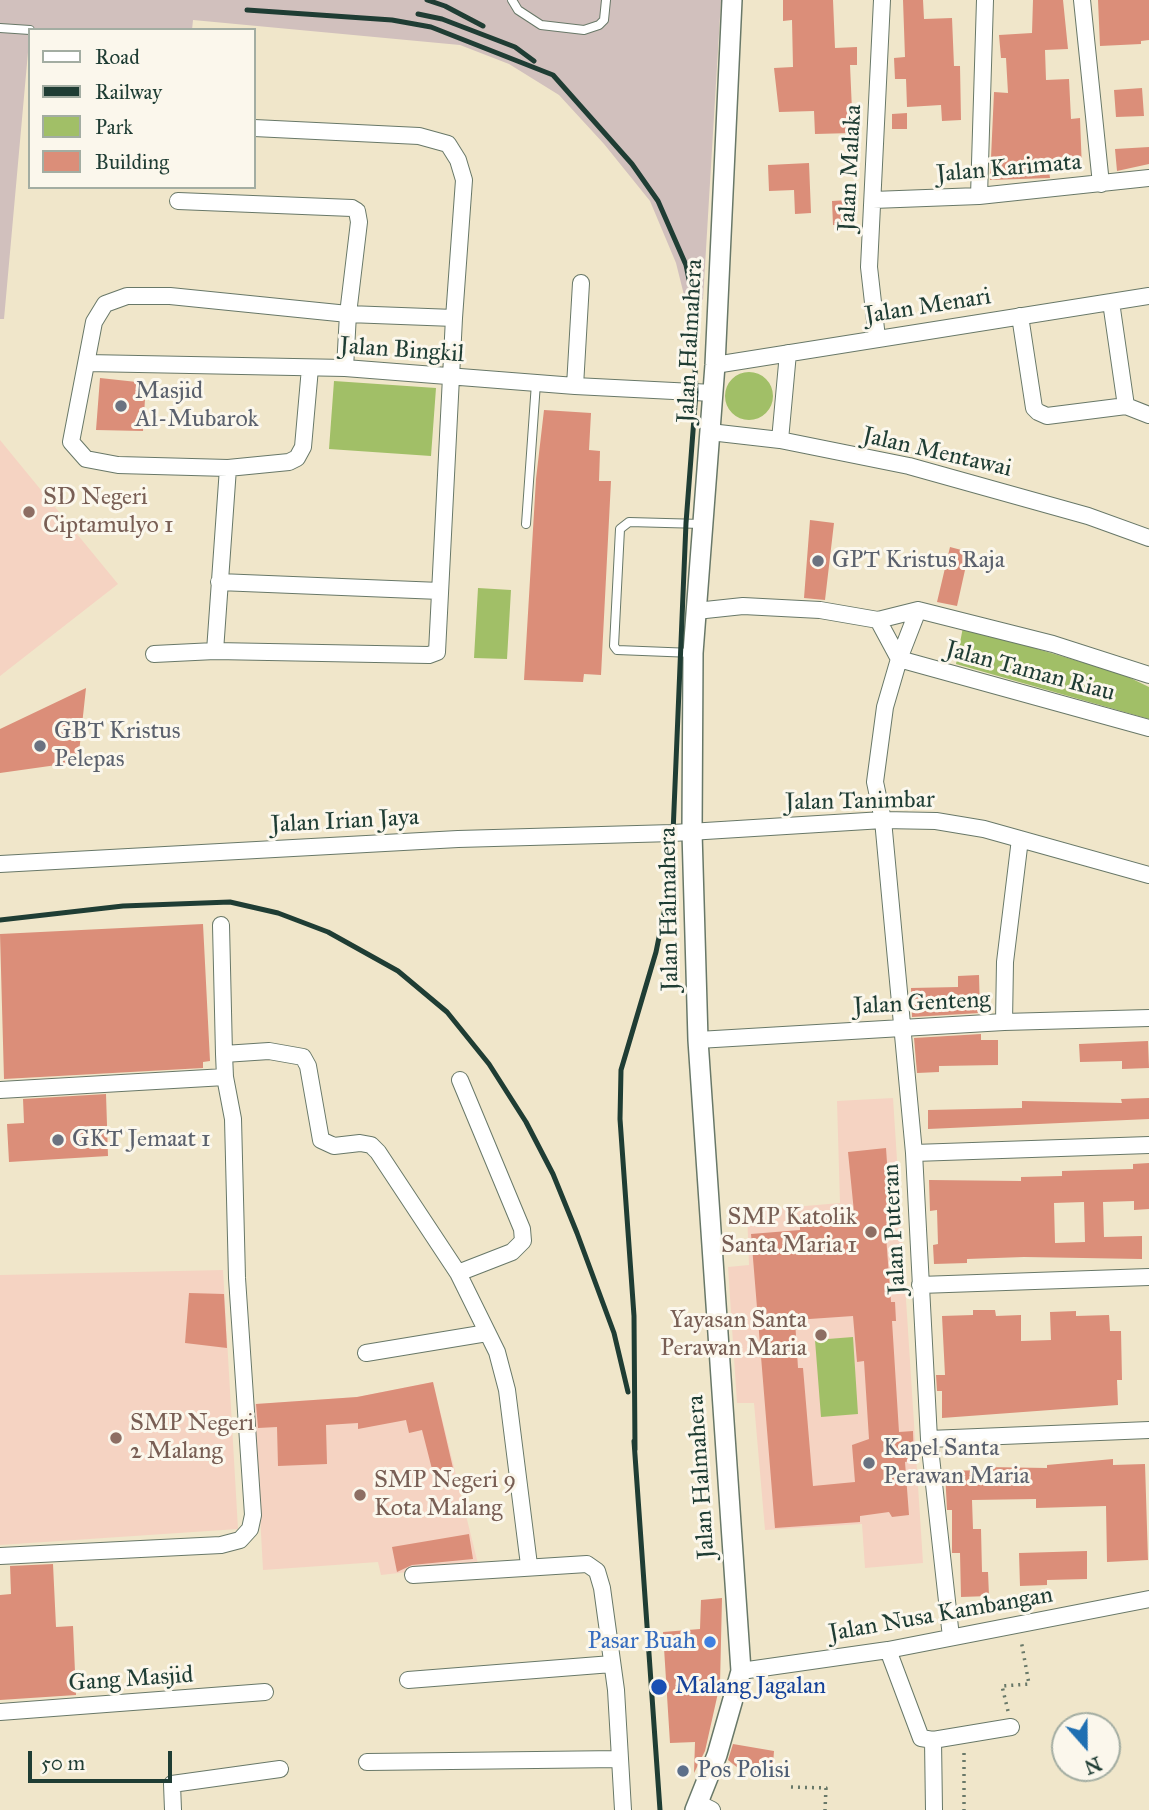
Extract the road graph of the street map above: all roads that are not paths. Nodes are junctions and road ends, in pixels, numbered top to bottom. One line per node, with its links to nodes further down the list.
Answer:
1 (512, 0): 2 (lane)
2 (606, 0)
3 (732, 0): 24 (street, Jalan Halmahera)
4 (882, 0): 14 (street, Jalan Malaka)
5 (985, 0): 12 (street)
6 (1082, 0): 11 (street)
7 (0, 28): 8 (lane)
8 (28, 30)
9 (256, 128): 20 (street)
10 (1149, 178): 11 (street, Jalan Karimata)
11 (1101, 184): 12 (street, Jalan Karimata)
12 (979, 196): 14 (street, Jalan Karimata)
13 (178, 201): 18 (street)
14 (873, 201): 21 (street, Jalan Malaka)
15 (581, 283): 29 (street)
16 (1149, 296): 17 (street, Jalan Menari)
17 (1111, 302): 19 (street, Jalan Menari); 31 (street)
18 (348, 314): 20 (street); 23 (street); 26 (street)
19 (1020, 316): 21 (street, Jalan Menari); 31 (street)
20 (454, 318): 27 (street)
21 (877, 338): 22 (street, Jalan Menari)
22 (788, 353): 24 (street, Jalan Menari); 34 (street)
23 (87, 363): 25 (street, Jalan Bingkil); 35 (street)
24 (715, 365): 30 (street, Jalan Halmahera)
25 (310, 368): 26 (street, Jalan Bingkil); 35 (street)
26 (345, 368): 27 (street, Jalan Bingkil)
27 (450, 377): 28 (street, Jalan Bingkil); 40 (street)
28 (536, 383): 29 (street, Jalan Bingkil); 36 (lane)
29 (575, 386): 30 (street, Jalan Bingkil)
30 (713, 393): 33 (street, Jalan Halmahera)
31 (1126, 406): 32 (street)
32 (1149, 415)
33 (710, 432): 34 (street, Jalan Mentawai); 37 (street, Jalan Halmahera)
34 (780, 440): 38 (street, Jalan Mentawai)
35 (228, 468): 39 (street)
36 (526, 524)
37 (702, 524): 42 (street, Jalan Halmahera); 45 (lane)
38 (1149, 538)
39 (219, 582): 40 (street); 44 (street)
40 (440, 592): 44 (street)
41 (919, 610): 43 (street, Jalan Taman Riau); 47 (street); 48 (street, Jalan Taman Riau)
42 (696, 611): 43 (street, Jalan Taman Riau); 45 (street, Jalan Halmahera)
43 (878, 620): 47 (street)
44 (215, 651): 46 (street)
45 (694, 653): 51 (street, Jalan Halmahera)
46 (154, 654)
47 (899, 659): 49 (street, Jalan Taman Riau); 50 (street, Jalan Puteran)
48 (1149, 675)
49 (1149, 728)
50 (883, 820): 51 (street, Jalan Tanimbar); 52 (street, Jalan Tanimbar); 58 (street, Jalan Puteran)
51 (692, 832): 53 (street, Jalan Irian Jaya); 59 (street, Jalan Halmahera)
52 (1020, 839): 54 (street, Jalan Tanimbar); 57 (street)
53 (0, 864)
54 (1149, 875)
55 (221, 925): 60 (street)
56 (1149, 1018): 57 (street, Jalan Genteng)
57 (1004, 1023): 58 (street, Jalan Genteng)
58 (903, 1028): 59 (street, Jalan Genteng); 65 (street, Jalan Puteran)
59 (698, 1040): 80 (street, Jalan Halmahera)
60 (224, 1054): 61 (street); 66 (street)
61 (225, 1077): 63 (street); 73 (street)
62 (460, 1080): 66 (street)
63 (0, 1090)
64 (1149, 1145): 65 (street)
65 (914, 1153): 68 (street, Jalan Puteran)
66 (458, 1273): 69 (street)
67 (1149, 1277): 68 (street)
68 (920, 1284): 72 (street, Jalan Puteran)
69 (487, 1333): 70 (street); 74 (street)
70 (366, 1353)
71 (1149, 1430): 72 (street)
72 (929, 1439): 77 (street, Jalan Puteran)
73 (0, 1556)
74 (529, 1565): 75 (street); 79 (street)
75 (413, 1575)
76 (1149, 1599): 77 (street, Jalan Nusa Kambangan)
77 (951, 1637): 78 (street, Jalan Nusa Kambangan)
78 (888, 1650): 80 (street, Jalan Nusa Kambangan); 85 (street)
79 (612, 1664): 81 (street); 86 (street)
80 (740, 1671): 89 (street, Jalan Halmahera)
81 (408, 1680)
82 (265, 1692): 83 (street, Gang Masjid)
83 (0, 1712)
84 (1011, 1727): 85 (street)
85 (933, 1740): 92 (street)
86 (620, 1759): 87 (street); 91 (street)
87 (367, 1762)
88 (280, 1769): 90 (street)
89 (702, 1808)
90 (173, 1810)
91 (623, 1810)
92 (934, 1810)

